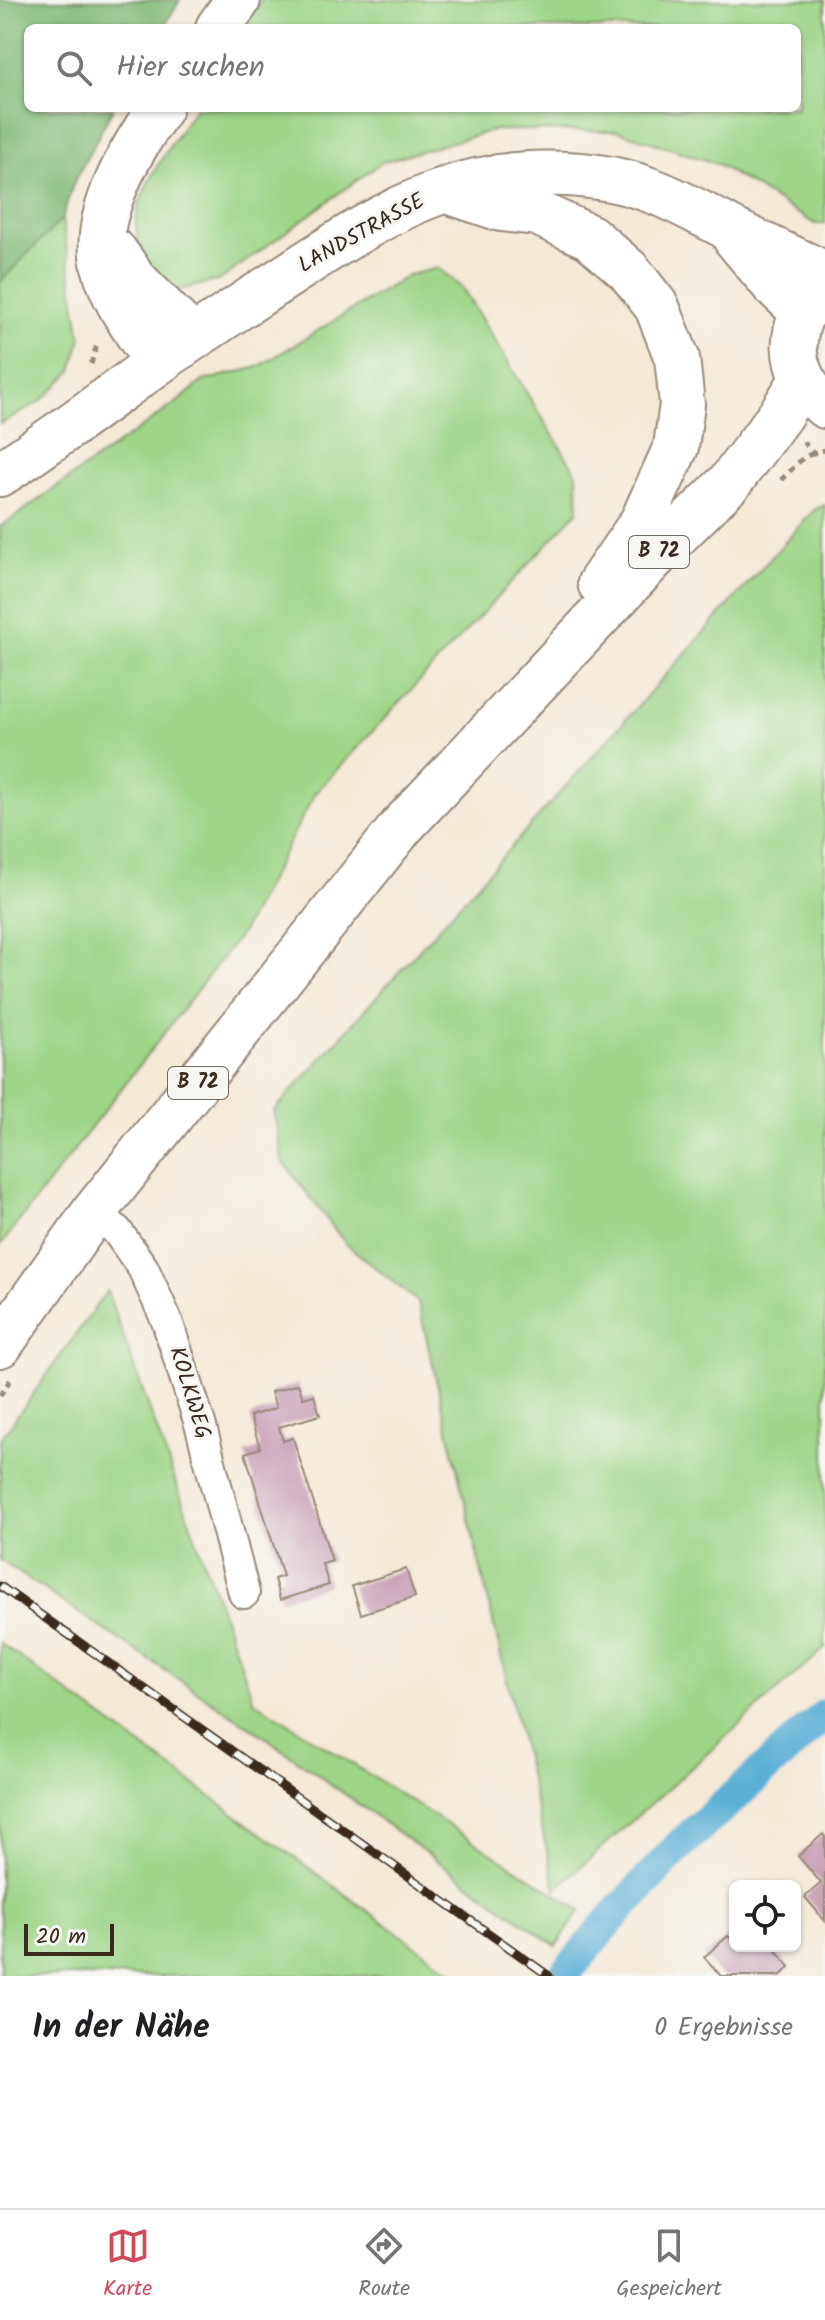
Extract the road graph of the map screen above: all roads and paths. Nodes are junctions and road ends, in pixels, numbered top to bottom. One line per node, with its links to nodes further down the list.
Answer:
1 (238, 0): 2 (main road)
2 (221, 24)
3 (157, 112): 6 (main road)
4 (444, 190): 5 (main road, LANDSTRASSE); 9 (main road, LANDSTRASSE); 15 (main road)
5 (726, 227): 7 (main road, LANDSTRASSE); 8 (main road, LANDSTRASSE)
6 (104, 228): 9 (main road); 10 (main road)
7 (825, 274)
8 (814, 300): 11 (main road)
9 (193, 338): 10 (main road, LANDSTRASSE)
10 (157, 363): 13 (main road, LANDSTRASSE)
11 (813, 393): 14 (main road, B 72)
12 (819, 437): 14 (main road, B 72); 14 (path)
13 (0, 474)
14 (750, 486): 15 (main road, B 72)
15 (591, 625): 16 (main road, B 72)
16 (95, 1211): 17 (main road, B 72); 19 (street, KOLKWEG)
17 (9, 1358): 18 (path)
18 (0, 1395)
19 (244, 1593)

